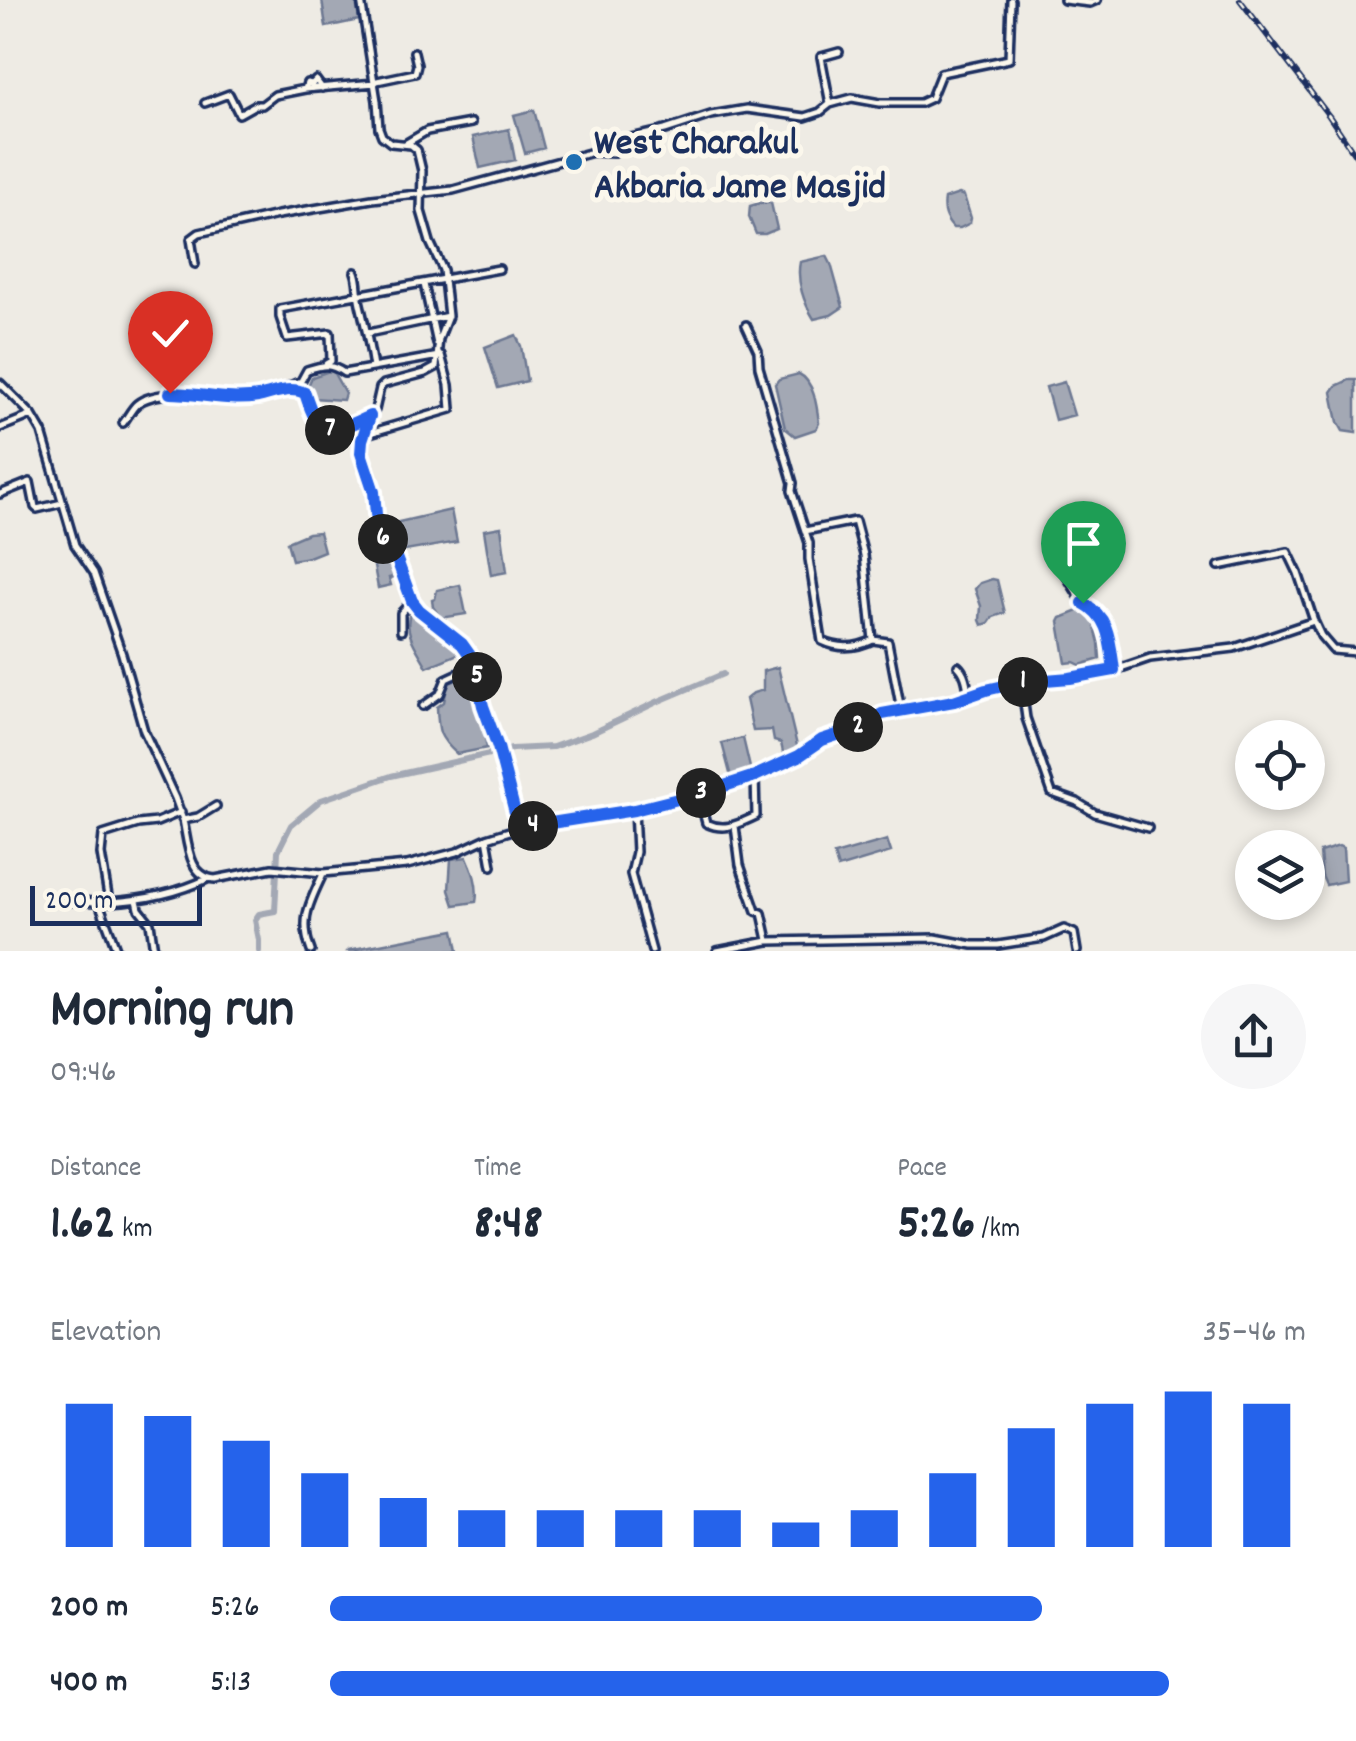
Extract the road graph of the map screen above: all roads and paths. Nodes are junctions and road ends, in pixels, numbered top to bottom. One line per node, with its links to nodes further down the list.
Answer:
1 (361, 0): 7 (street)
2 (1010, 0): 9 (street)
3 (1064, 0): 4 (street)
4 (1096, 0)
5 (414, 52): 7 (street)
6 (839, 52): 9 (street)
7 (375, 84): 8 (street); 11 (street)
8 (204, 103)
9 (830, 104): 12 (street)
10 (471, 123): 11 (street)
11 (405, 144): 12 (street)
12 (423, 194): 13 (street); 16 (street)
13 (195, 264)
14 (498, 269): 16 (street)
15 (355, 272): 18 (street)
16 (444, 280): 17 (street); 19 (street)
17 (424, 284): 18 (street); 20 (street)
18 (358, 294): 22 (street); 24 (street)
19 (448, 316): 20 (street); 23 (street)
20 (430, 320): 22 (street); 23 (street)
21 (746, 325): 35 (street)
22 (368, 333): 25 (street)
23 (438, 352): 25 (street); 29 (street); 32 (street)
24 (326, 364): 25 (street); 27 (street)
25 (374, 368)
26 (0, 383): 28 (street)
27 (279, 391): 29 (street); 30 (street)
28 (32, 416): 31 (street); 34 (street)
29 (370, 416): 32 (street)
30 (124, 423)
31 (0, 428)
32 (364, 435): 38 (street)
33 (0, 494): 34 (street)
34 (62, 503): 54 (street)
35 (805, 531): 41 (street); 41 (street)
36 (1054, 548): 45 (street)
37 (1219, 566): 39 (street)
38 (412, 601): 40 (street); 43 (street)
39 (1314, 621): 42 (street); 45 (street)
40 (401, 631)
41 (874, 640): 49 (street)
42 (1356, 652)
43 (474, 666): 48 (street); 57 (street)
44 (958, 666): 47 (street)
45 (1114, 670): 46 (street)
46 (1021, 682): 47 (street); 58 (street)
47 (969, 696): 49 (street)
48 (423, 706)
49 (902, 710): 50 (street)
50 (755, 776): 51 (street); 56 (street)
51 (706, 792): 53 (street); 56 (street)
52 (216, 806): 55 (street)
53 (634, 810): 57 (street); 70 (street)
54 (182, 812): 55 (street); 65 (street)
55 (183, 820): 62 (street)
56 (735, 826): 66 (street)
57 (519, 828): 59 (street)
58 (1148, 828)
59 (487, 838): 60 (street); 61 (street)
60 (492, 866)
61 (322, 874): 62 (street); 69 (street)
62 (207, 879): 63 (street)
63 (137, 900): 65 (street); 67 (street)
64 (59, 901): 65 (street)
65 (105, 902): 68 (street)
66 (768, 941): 71 (street); 72 (street)
67 (154, 950)
68 (116, 951)
69 (310, 951)
70 (652, 951)
71 (717, 951)
72 (1077, 951)

